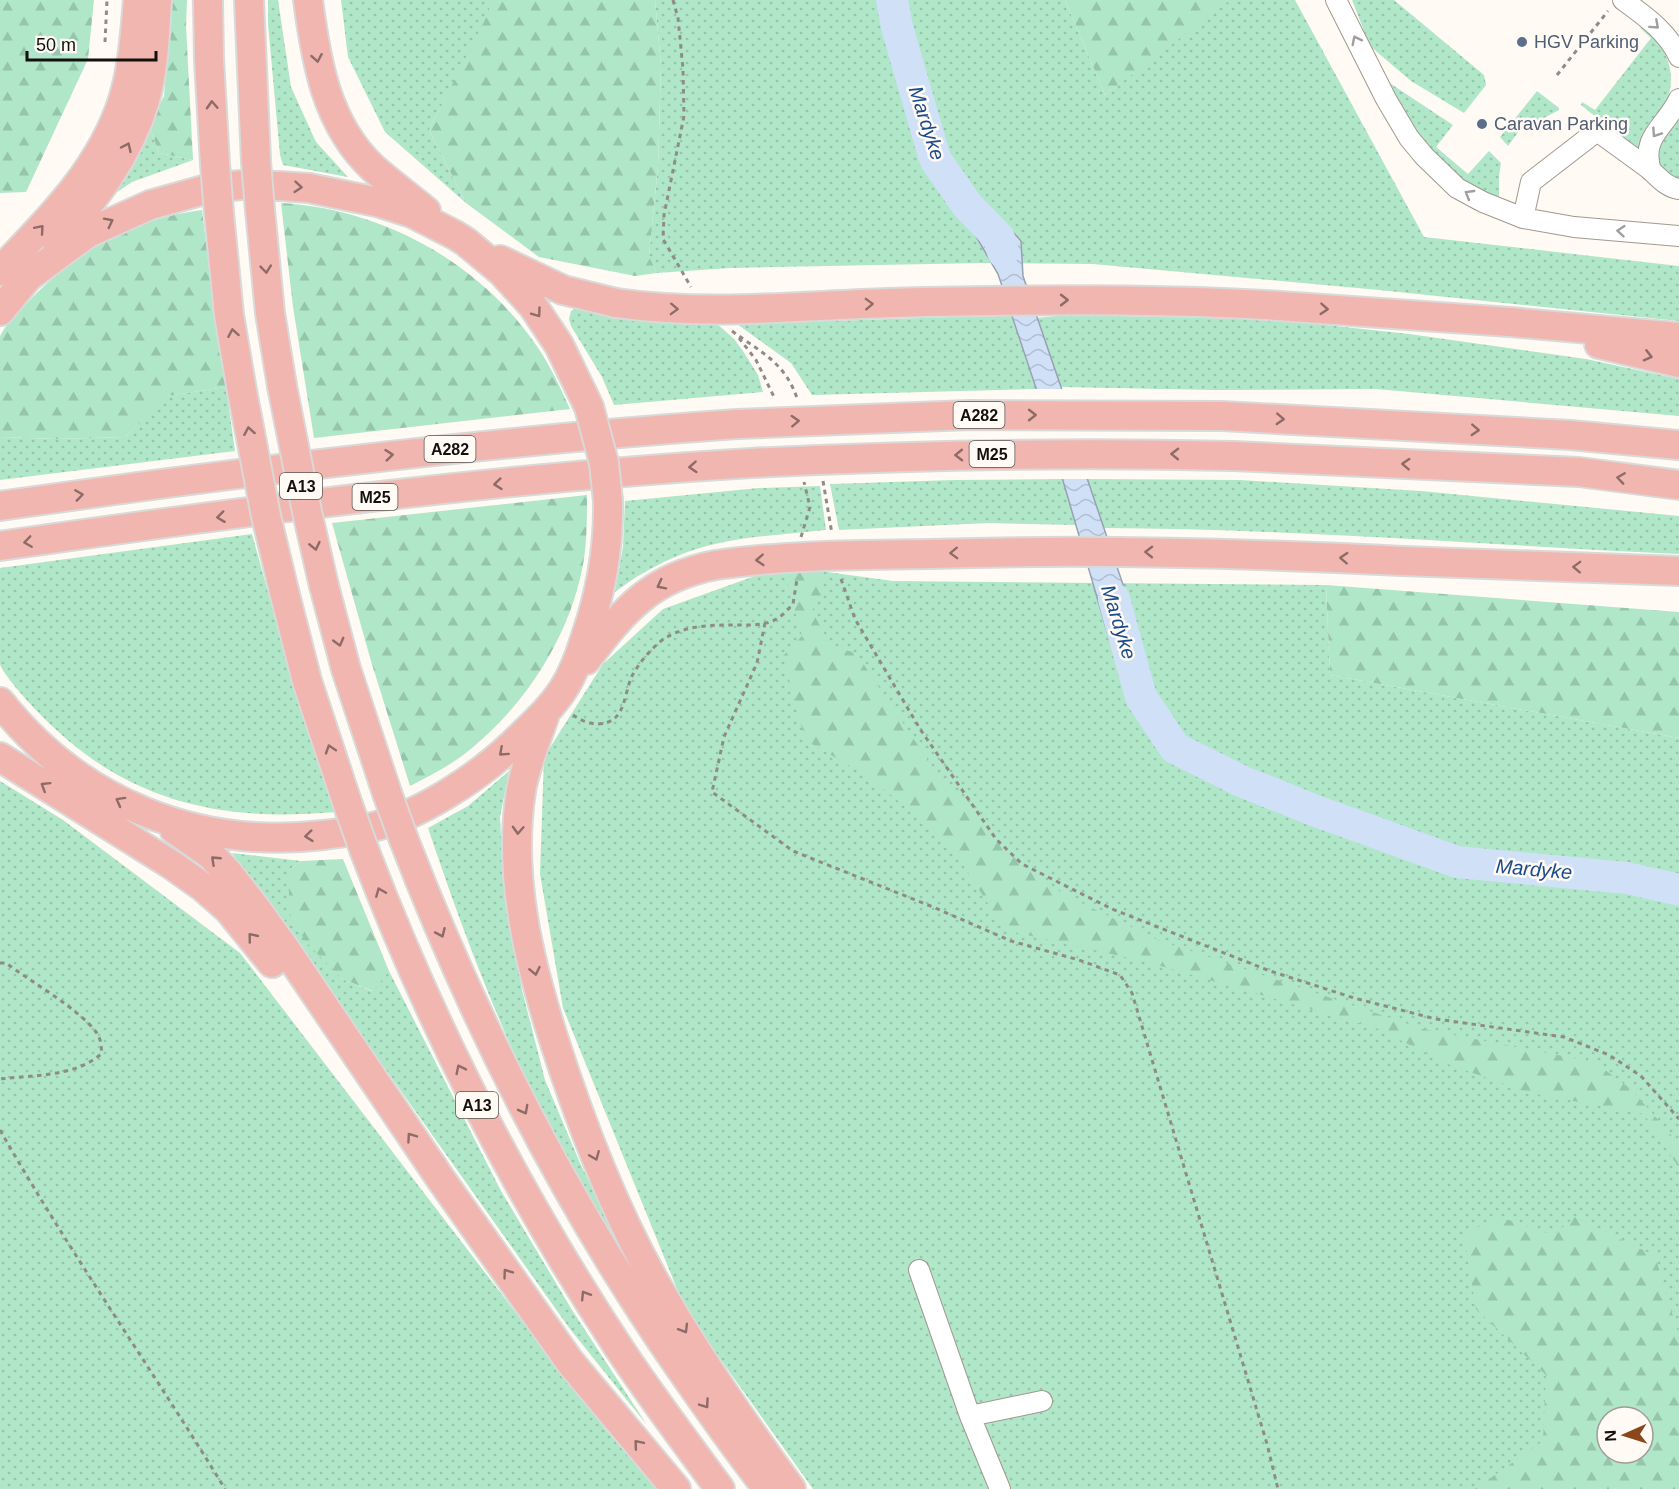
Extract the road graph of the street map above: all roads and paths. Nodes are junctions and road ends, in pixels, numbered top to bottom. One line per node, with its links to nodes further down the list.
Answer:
1 (107, 0): 10 (path)
2 (138, 0): 19 (highway, one-way to 2)
3 (158, 0): 20 (highway, one-way to 3)
4 (208, 0): 58 (highway, A13, one-way to 4, bridge)
5 (249, 0): 59 (highway, A13, one-way to 59, bridge)
6 (308, 0): 18 (highway, one-way to 18)
7 (673, 0): 21 (path)
8 (1336, 0): 16 (lane, one-way to 8)
9 (1616, 5): 11 (lane, one-way to 11); 12 (path)
10 (105, 42)
11 (1677, 48)
12 (1557, 75)
13 (1679, 99): 14 (lane, one-way to 14)
14 (1651, 171): 15 (lane); 16 (lane)
15 (1679, 189)
16 (1523, 218): 17 (lane, one-way to 16)
17 (1679, 236)
18 (461, 239): 20 (highway, one-way to 18); 23 (highway, one-way to 23, bridge); 42 (highway, one-way to 42, bridge)
19 (0, 271)
20 (28, 277): 22 (highway)
21 (692, 287)
22 (2, 309)
23 (1510, 321): 26 (highway); 27 (highway, one-way to 27)
24 (725, 326): 25 (path)
25 (738, 336): 28 (path); 29 (path)
26 (1679, 337)
27 (1679, 363)
28 (775, 400)
29 (800, 407)
30 (1679, 445): 34 (highway, A282, one-way to 30, bridge)
31 (804, 479): 36 (path)
32 (823, 480): 35 (path)
33 (1679, 486): 37 (highway, M25, one-way to 37, bridge)
34 (0, 506)
35 (832, 538)
36 (801, 544)
37 (0, 546)
38 (839, 569): 51 (path)
39 (1679, 573): 42 (highway, one-way to 42, bridge)
40 (797, 577): 41 (path)
41 (765, 623): 42 (path); 62 (path)
42 (555, 700): 47 (highway, one-way to 47); 60 (highway, one-way to 60)
43 (0, 702): 46 (highway)
44 (0, 730): 46 (highway)
45 (0, 757): 50 (highway, one-way to 45)
46 (72, 772): 47 (highway, one-way to 46)
47 (159, 819): 50 (highway, one-way to 47)
48 (0, 963): 49 (path)
49 (0, 1079)
50 (383, 1096): 57 (highway, one-way to 50)
51 (1679, 1119)
52 (0, 1130): 56 (path)
53 (919, 1270): 55 (lane)
54 (1042, 1401): 55 (lane)
55 (970, 1416): 61 (lane)
56 (225, 1489)
57 (676, 1489)
58 (720, 1489)
59 (768, 1489)
60 (791, 1489)
61 (1000, 1489)
62 (1278, 1489)

